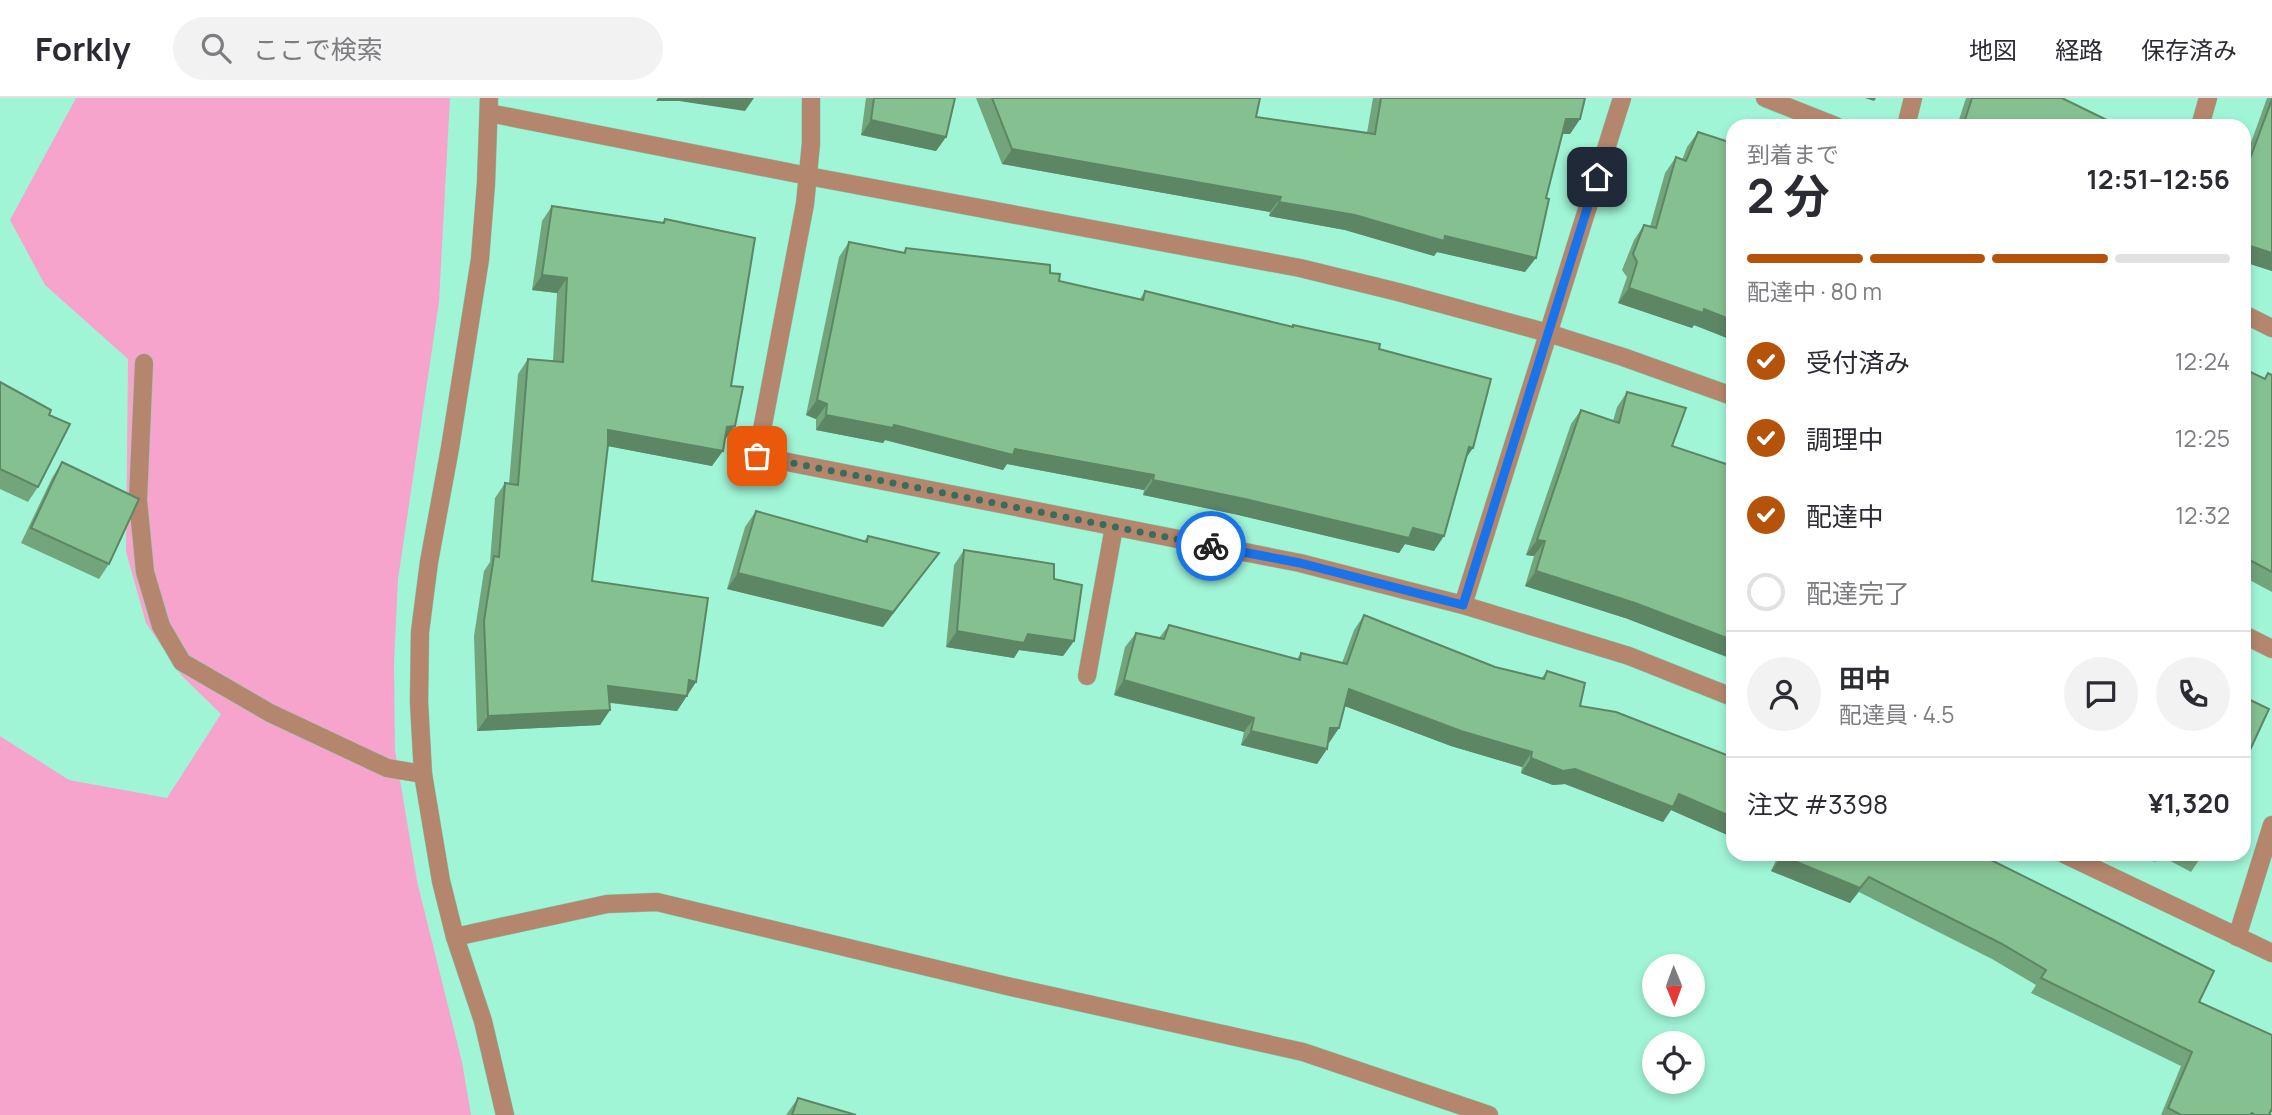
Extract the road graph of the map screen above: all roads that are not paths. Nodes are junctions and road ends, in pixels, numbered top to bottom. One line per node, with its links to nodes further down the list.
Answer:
1 (811, 98): 10 (street)
2 (1622, 98): 13 (street)
3 (1765, 98): 7 (street)
4 (1913, 98): 8 (street)
5 (2208, 98): 9 (street)
6 (489, 106): 10 (street); 22 (street)
7 (1818, 119)
8 (1908, 119)
9 (2202, 119)
10 (808, 176): 13 (street); 16 (street)
11 (2251, 318): 12 (street)
12 (2272, 328)
13 (1548, 333): 15 (street); 17 (street)
14 (144, 363): 22 (street)
15 (1726, 394)
16 (1114, 527): 17 (street); 20 (street)
17 (1463, 605): 21 (street)
18 (2251, 638): 19 (street)
19 (2272, 649)
20 (1087, 676)
21 (1726, 696)
22 (423, 774): 25 (street)
23 (2272, 825): 26 (street)
24 (2079, 861): 26 (street)
25 (456, 937): 28 (street); 29 (street)
26 (2237, 937): 27 (street)
27 (2272, 953)
28 (505, 1115)
29 (1489, 1115)

